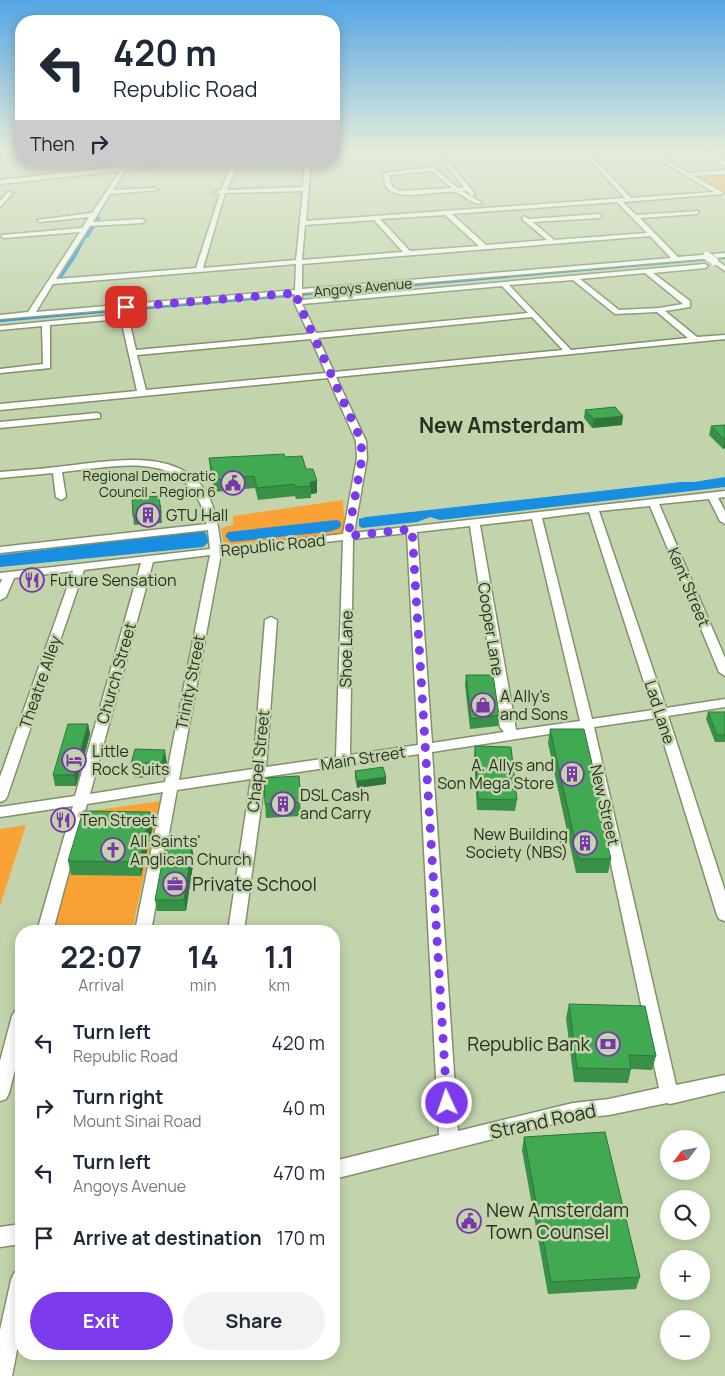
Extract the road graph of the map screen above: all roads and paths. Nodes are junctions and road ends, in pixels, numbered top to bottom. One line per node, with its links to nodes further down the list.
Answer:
1 (213, 213): 26 (street)
2 (305, 213): 15 (street)
3 (444, 213): 11 (street)
4 (447, 213): 20 (street)
5 (518, 213): 14 (street)
6 (631, 213): 10 (street)
7 (682, 213): 10 (street)
8 (95, 215): 12 (street); 16 (street)
9 (599, 216): 14 (street)
10 (635, 217): 17 (street)
11 (376, 218): 15 (street); 21 (street)
12 (40, 220)
13 (142, 221): 16 (street)
14 (528, 221): 19 (street)
15 (304, 223): 24 (street)
16 (91, 226): 18 (street); 29 (street)
17 (652, 234): 19 (street); 23 (street)
18 (4, 236)
19 (553, 242): 20 (street)
20 (484, 247): 21 (street)
21 (408, 253): 24 (street)
22 (725, 256): 25 (street, Angoys Avenue)
23 (676, 259): 25 (street, Angoys Avenue); 31 (street, Angoys Avenue)
24 (300, 261): 26 (street); 31 (street)
25 (716, 262): 27 (street)
26 (199, 269): 29 (street)
27 (646, 271): 28 (street); 32 (street)
28 (575, 278): 30 (street); 32 (street)
29 (50, 282): 33 (street)
30 (504, 284): 31 (street); 34 (street)
31 (298, 297): 33 (street, Angoys Avenue); 38 (street, Shoe Lane)
32 (659, 310): 40 (street)
33 (30, 315): 35 (street, Angoys Avenue)
34 (534, 315): 38 (street); 41 (street)
35 (0, 317)
36 (46, 324): 37 (street); 42 (street); 43 (street)
37 (0, 328)
38 (314, 336): 42 (street); 44 (street, Shoe Lane)
39 (725, 337): 40 (street)
40 (695, 340): 41 (street)
41 (570, 352): 44 (street)
42 (134, 353): 45 (street)
43 (0, 371)
44 (330, 375): 45 (street); 61 (street, Shoe Lane)
45 (142, 394): 46 (street)
46 (0, 408)
47 (97, 416): 48 (street)
48 (0, 425)
49 (57, 470): 50 (street, Trinity Street); 53 (street); 59 (street, Trinity Street)
50 (0, 475)
51 (725, 494): 52 (street, Republic Road)
52 (712, 495): 54 (street, Republic Road); 57 (street)
53 (61, 497)
54 (653, 502): 55 (street, Republic Road); 69 (street, Kent Street)
55 (593, 509): 56 (street, Republic Road); 71 (street, Lad Lane)
56 (536, 515): 58 (street, Republic Road); 72 (street, New Street)
57 (725, 521)
58 (474, 522): 60 (street, Republic Road); 73 (street, Cooper Lane)
59 (213, 526): 62 (street); 63 (street, Trinity Street)
60 (412, 529): 61 (street, Republic Road); 74 (street)
61 (348, 536): 63 (street, Republic Road); 75 (street, Shoe Lane)
62 (0, 550)
63 (216, 551): 64 (street, Republic Road); 77 (street, Trinity Street)
64 (148, 559): 65 (street, Republic Road); 79 (street, Church Street)
65 (80, 566): 66 (street, Republic Road); 78 (street, Theatre Alley)
66 (5, 575): 67 (street)
67 (0, 597)
68 (271, 620): 76 (street, Chapel Street)
69 (725, 672)
70 (725, 703): 71 (street, Main Street)
71 (661, 713): 72 (street, Main Street); 81 (street, Lad Lane)
72 (587, 724): 73 (street, Main Street); 88 (street, New Street)
73 (512, 735): 74 (street, Main Street)
74 (425, 748): 75 (street, Main Street); 89 (street)
75 (343, 761): 76 (street, Main Street)
76 (259, 774): 77 (street, Main Street); 84 (street, Chapel Street)
77 (170, 787): 79 (street, Main Street); 83 (street, Trinity Street)
78 (0, 797)
79 (81, 800): 80 (street, Main Street); 82 (street, Church Street)
80 (0, 812)
81 (725, 915)
82 (47, 925)
83 (143, 925)
84 (237, 925)
85 (15, 1038): 87 (street)
86 (725, 1083): 88 (street, Strand Road)
87 (0, 1093)
88 (670, 1096): 89 (street, Strand Road)
89 (449, 1142): 90 (street, Strand Road)
90 (340, 1169)
91 (15, 1235): 92 (street)
92 (0, 1238)
93 (15, 1309): 94 (street)
94 (1, 1376)

